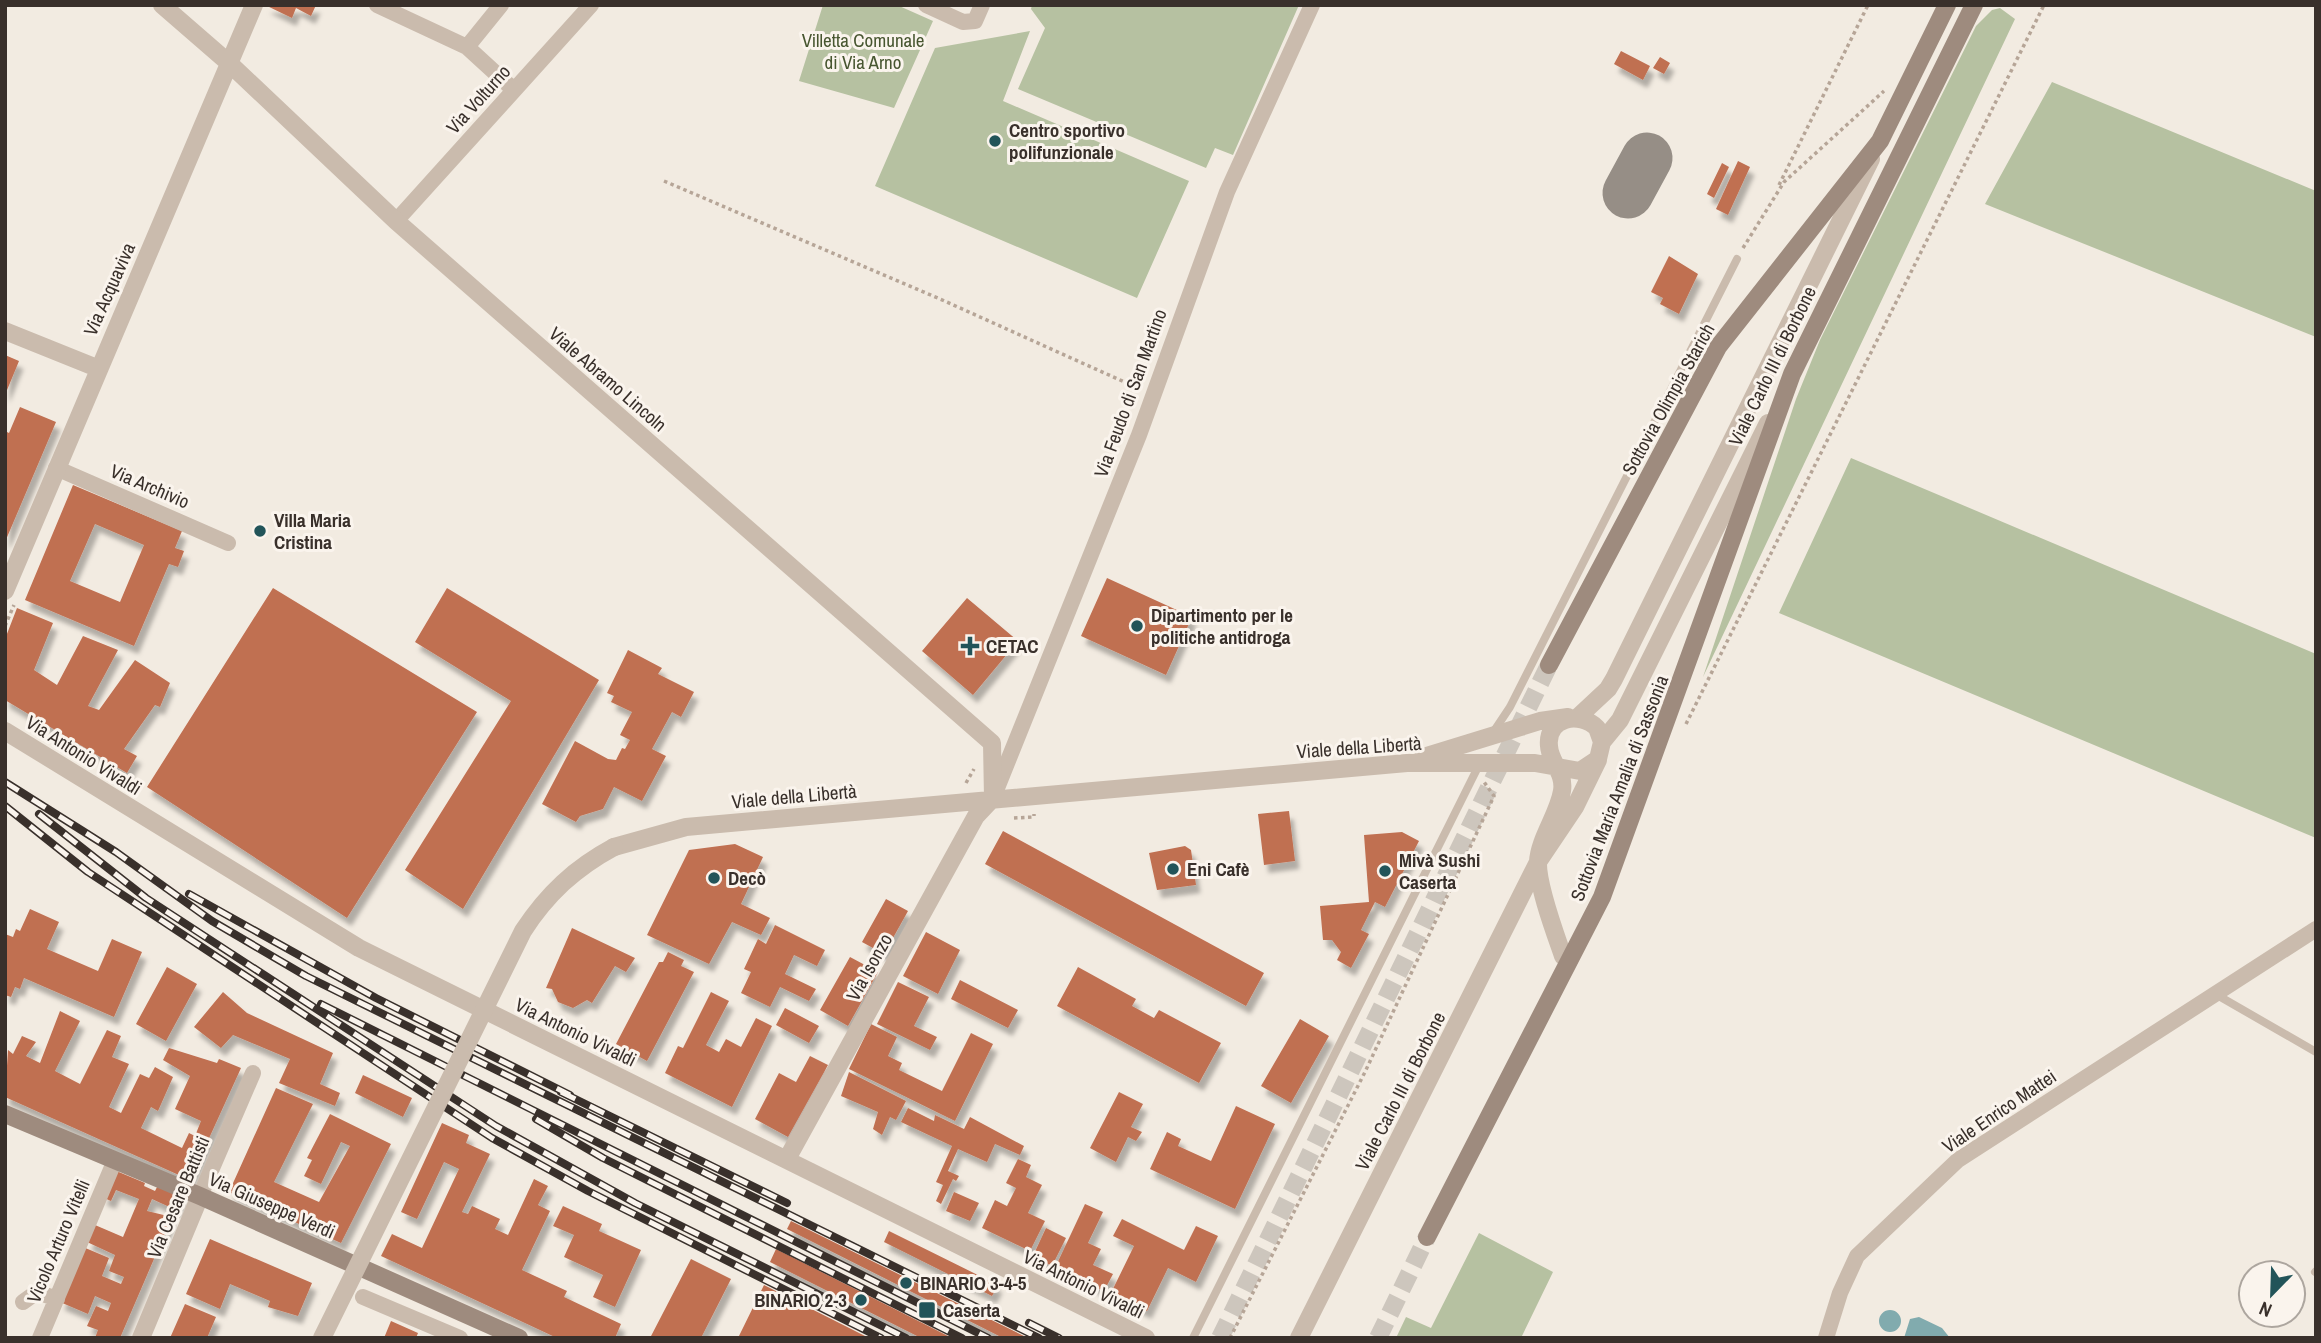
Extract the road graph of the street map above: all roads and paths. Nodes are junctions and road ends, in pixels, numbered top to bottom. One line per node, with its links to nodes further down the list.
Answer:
1 (162, 5): 14 (street, Viale Abramo Lincoln)
2 (254, 5): 14 (street, Via Acquaviva)
3 (377, 5): 13 (street)
4 (500, 5): 13 (street)
5 (591, 5): 16 (street, Via Volturno)
6 (926, 5): 7 (street)
7 (982, 5)
8 (1312, 5): 25 (street, Via Feudo di San Martino)
9 (1868, 5): 19 (path)
10 (1947, 5): 17 (main road, Viale Carlo III di Borbone)
11 (1974, 5): 24 (main road, Viale Carlo III di Borbone)
12 (2044, 5): 32 (path)
13 (467, 47): 16 (street)
14 (230, 64): 20 (street, Viale Abramo Lincoln); 23 (street, Via Acquaviva)
15 (1894, 82): 19 (path)
16 (514, 89): 20 (street, Via Volturno)
17 (1880, 141): 30 (main road, Sottovia Olimpia Starich); 31 (street, Viale Carlo III di Borbone)
18 (664, 181): 25 (path)
19 (1771, 202): 21 (path)
20 (396, 221): 41 (street, Viale Abramo Lincoln)
21 (1737, 259): 34 (lane)
22 (5, 331): 23 (street)
23 (97, 368): 26 (street, Via Acquaviva)
24 (1792, 374): 35 (street, Viale Carlo III di Borbone); 46 (main road, Sottovia Maria Amalia di Sassonia)
25 (1153, 395): 41 (street, Via Feudo di San Martino)
26 (56, 468): 27 (street, Via Archivio); 28 (street, Via Acquaviva)
27 (228, 542)
28 (10, 596): 29 (path)
29 (5, 626)
30 (1549, 665)
31 (1575, 717): 34 (street); 35 (street); 37 (street, Viale Carlo III di Borbone)
32 (1684, 727)
33 (5, 731): 51 (street, Via Antonio Vivaldi)
34 (1490, 737): 36 (street)
35 (1600, 751): 37 (street); 44 (street, Viale Carlo III di Borbone)
36 (1407, 763): 38 (street, Viale della Libertà); 40 (street, Viale della Libertà)
37 (1559, 765): 38 (street, Viale della Libertà); 44 (street, Viale Carlo III di Borbone)
38 (1478, 766): 65 (lane); 66 (path)
39 (974, 768): 42 (path)
40 (1032, 797): 41 (street, Viale della Libertà); 43 (path)
41 (993, 798): 42 (street, Viale della Libertà); 51 (street, Via Isonzo)
42 (960, 801): 62 (street, Viale della Libertà, bridge)
43 (1010, 818)
44 (1538, 862): 46 (street); 67 (street, Viale Carlo III di Borbone)
45 (2316, 929): 47 (street, Viale Enrico Mattei)
46 (1569, 960): 54 (main road, Sottovia Maria Amalia di Sassonia)
47 (2217, 995): 48 (lane); 68 (street, Viale Enrico Mattei)
48 (2316, 1052)
49 (253, 1073): 53 (street, Via Cesare Battisti)
50 (5, 1114): 52 (main road, Via Giuseppe Verdi)
51 (787, 1159): 64 (street, Via Antonio Vivaldi)
52 (115, 1160): 53 (main road, Via Giuseppe Verdi); 56 (street, Vicolo Arturo Vitelli)
53 (200, 1196): 58 (main road, Via Giuseppe Verdi); 61 (street, Via Cesare Battisti)
54 (1427, 1237)
55 (363, 1297): 59 (street)
56 (57, 1299): 57 (street); 60 (street, Vicolo Arturo Vitelli)
57 (23, 1302)
58 (455, 1309): 59 (street); 63 (main road, Via Giuseppe Verdi)
59 (449, 1336)
60 (40, 1338)
61 (141, 1338)
62 (322, 1338)
63 (519, 1338)
64 (1146, 1338)
65 (1193, 1338)
66 (1230, 1338)
67 (1299, 1338)
68 (1826, 1338)

